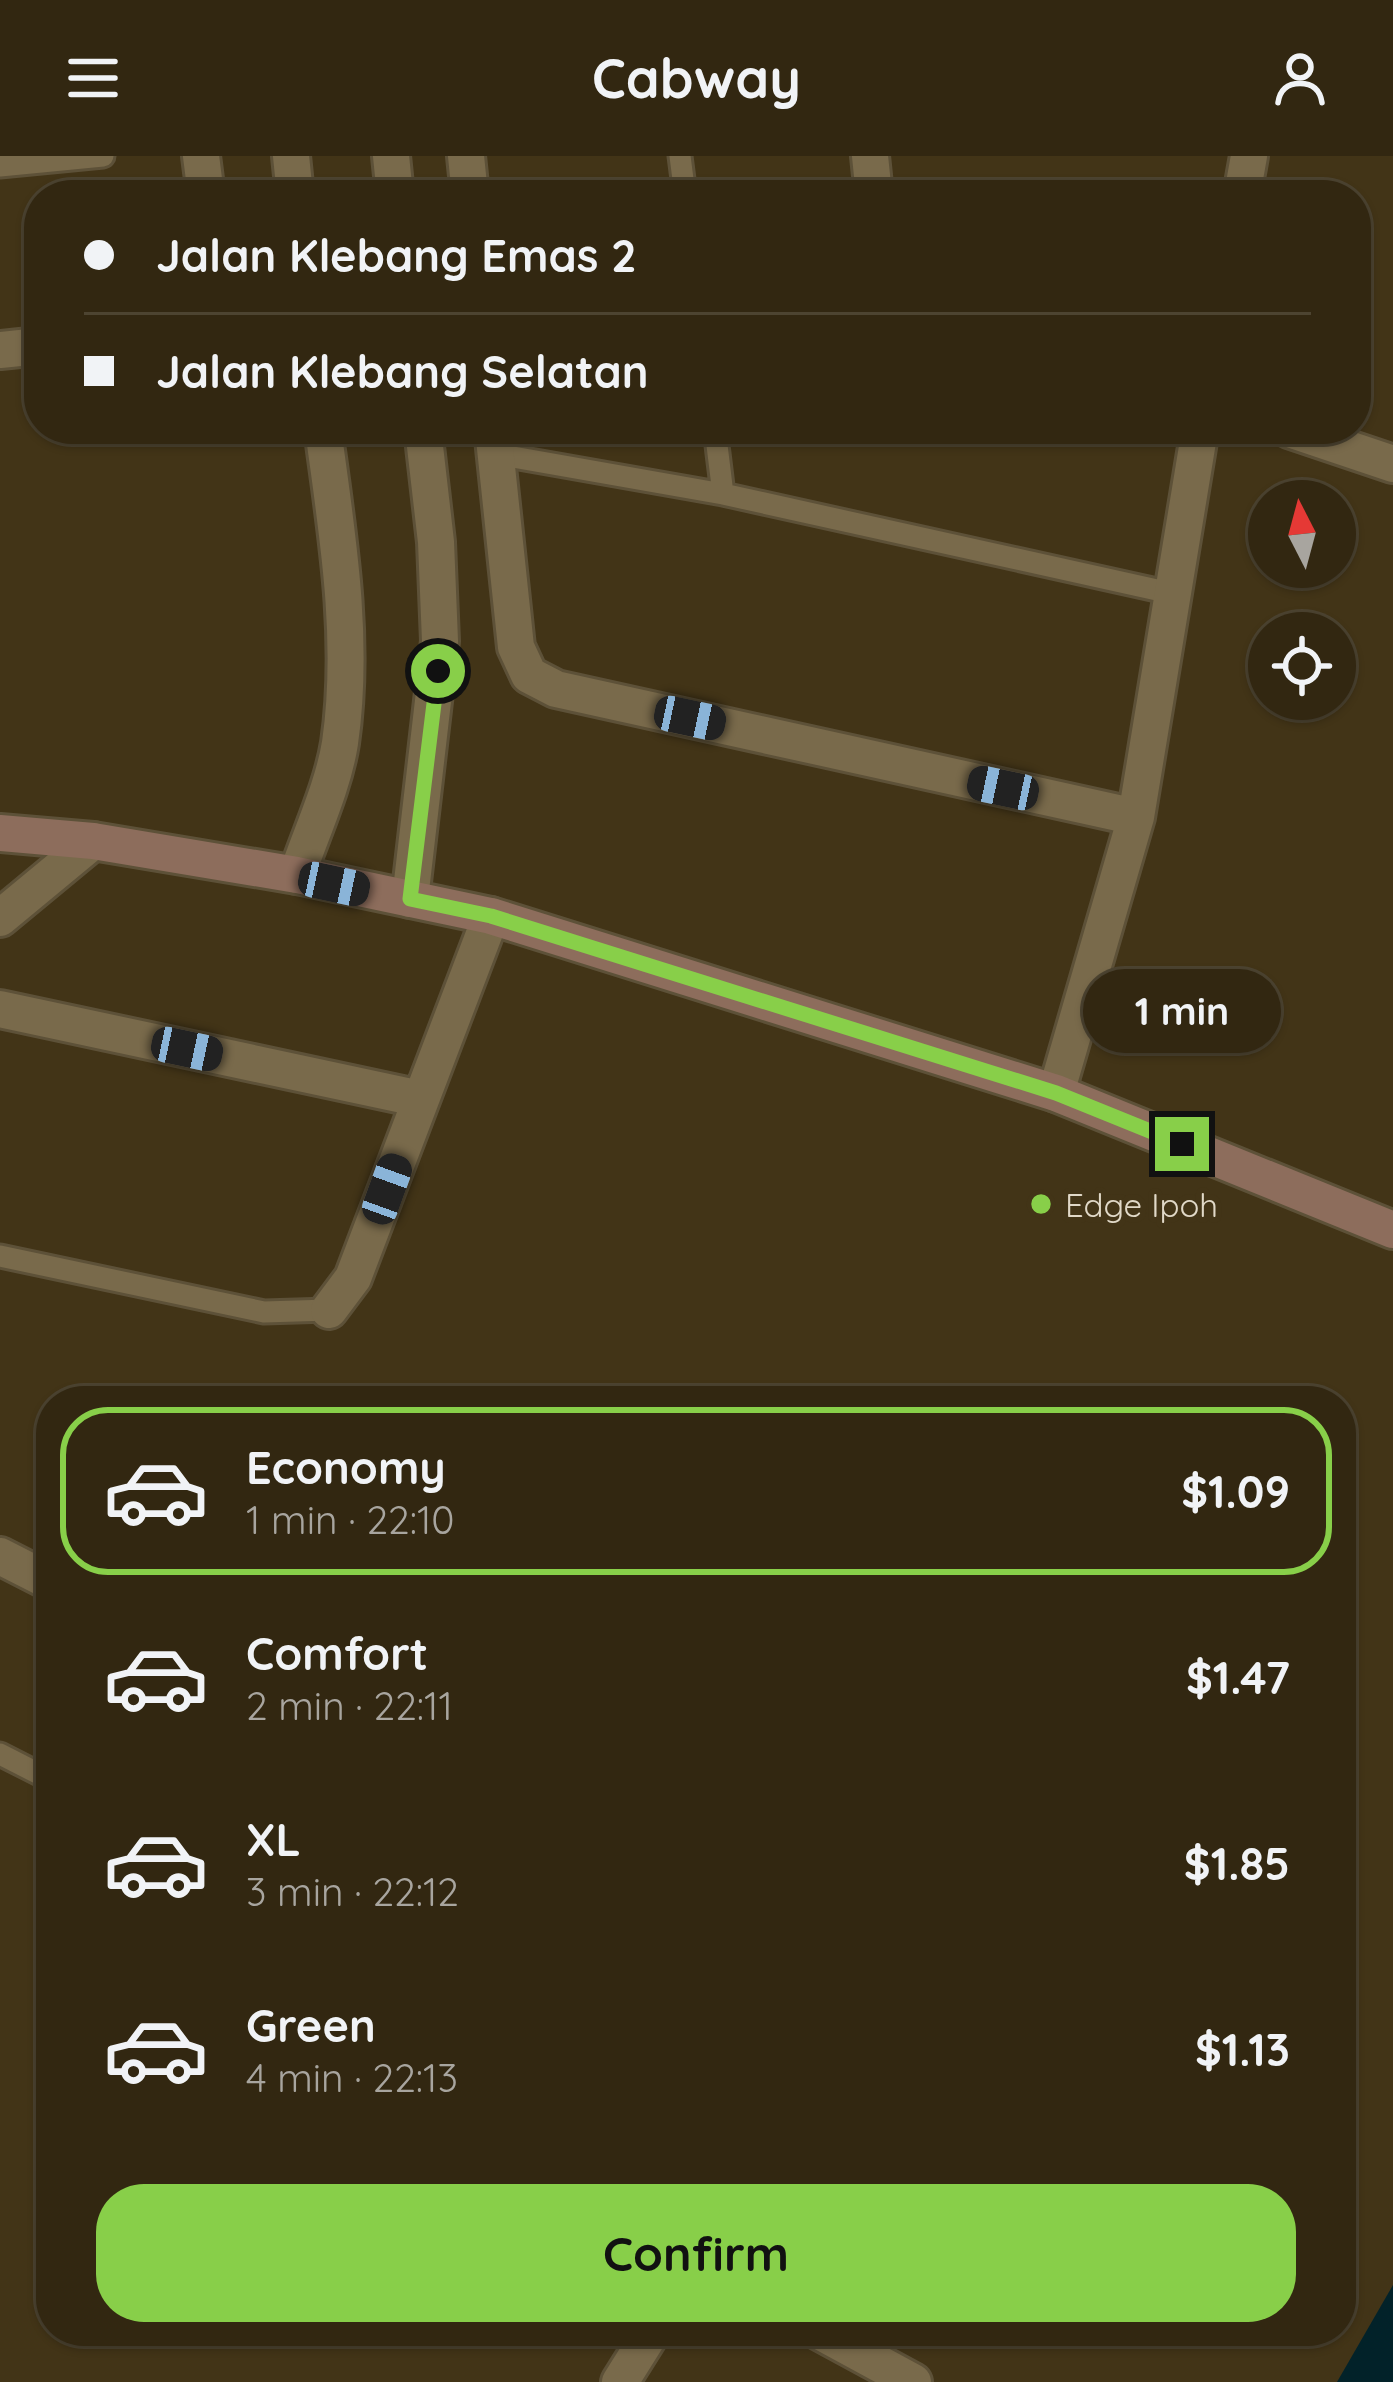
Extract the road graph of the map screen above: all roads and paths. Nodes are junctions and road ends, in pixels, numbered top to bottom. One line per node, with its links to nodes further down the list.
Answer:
1 (104, 156): 2 (lane)
2 (0, 166)
3 (325, 444): 16 (street)
4 (425, 444): 17 (street)
5 (495, 444): 13 (street)
6 (508, 444): 11 (lane)
7 (717, 444): 11 (lane)
8 (1198, 444): 12 (street)
9 (1334, 444): 10 (street)
10 (1393, 464)
11 (723, 494): 12 (lane)
12 (1175, 595): 13 (street)
13 (1136, 817): 21 (street)
14 (0, 833): 15 (street)
15 (93, 842): 16 (street); 19 (street)
16 (297, 875): 17 (street)
17 (410, 899): 18 (street)
18 (491, 916): 21 (street); 22 (street)
19 (0, 918)
20 (0, 1009): 22 (street)
21 (1056, 1093): 23 (street)
22 (421, 1099): 25 (street)
23 (1393, 1230)
24 (0, 1256): 25 (lane)
25 (329, 1310)
26 (0, 1556): 27 (street)
27 (36, 1574)
28 (0, 1754): 29 (lane)
29 (36, 1772)
30 (643, 2346): 33 (street)
31 (843, 2346): 32 (street)
32 (892, 2377)
33 (620, 2382)

